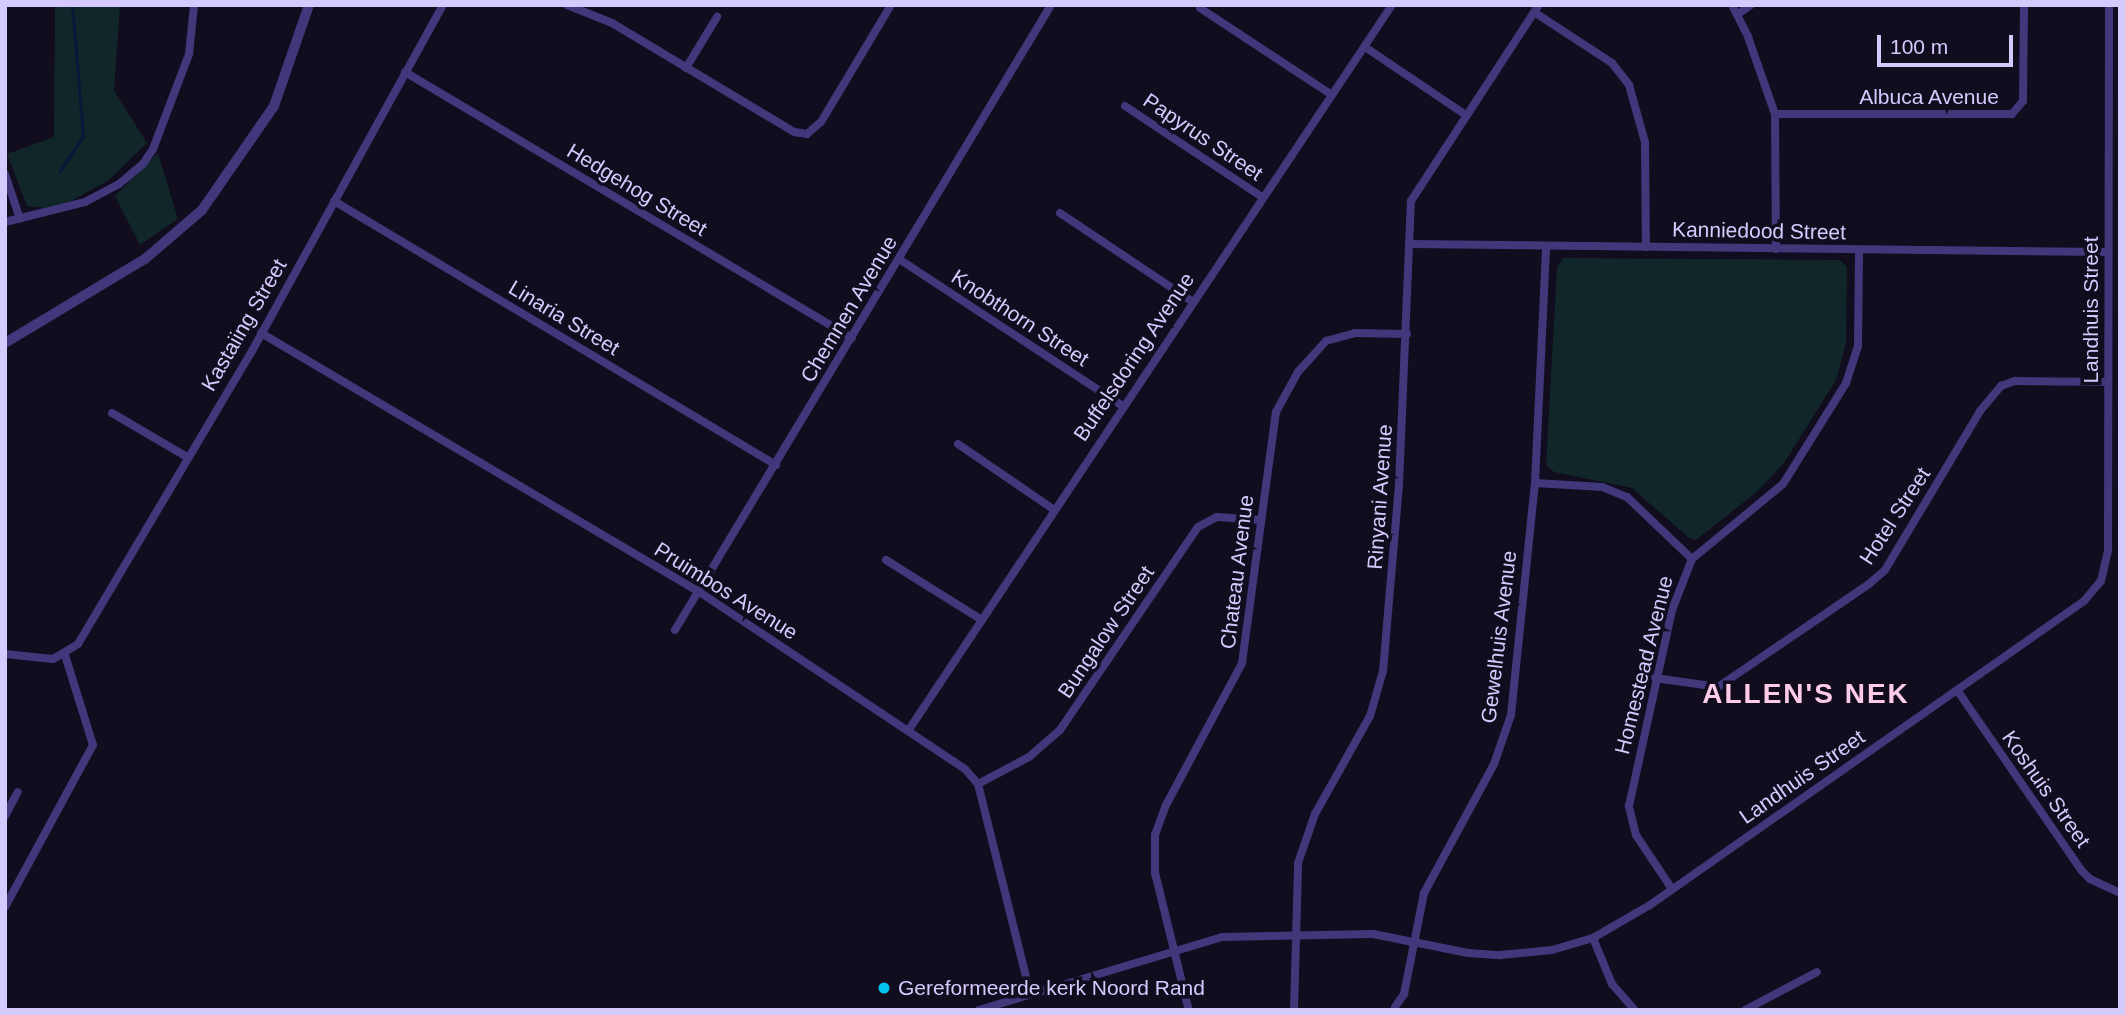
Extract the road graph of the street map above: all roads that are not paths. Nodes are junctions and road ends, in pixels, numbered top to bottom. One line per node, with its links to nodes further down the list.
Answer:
1 (194, 5): 27 (street)
2 (309, 5): 40 (street)
3 (443, 5): 18 (street, Kastaiing Street)
4 (567, 5): 17 (street)
5 (891, 5): 17 (street)
6 (1051, 5): 35 (street, Chemnen Avenue)
7 (1392, 5): 16 (street, Buffelsdoring Avenue)
8 (1732, 5): 14 (street)
9 (1751, 5): 14 (street)
10 (2024, 5): 21 (street, Albuca Avenue)
11 (2109, 5): 34 (street, Landhuis Street)
12 (1200, 8): 19 (street)
13 (1536, 9): 22 (street, Rinyani Avenue); 31 (street)
14 (1738, 14): 21 (street)
15 (717, 17): 17 (street)
16 (1364, 47): 19 (street, Buffelsdoring Avenue); 22 (street)
17 (686, 68)
18 (405, 72): 25 (street, Kastaiing Street); 39 (street, Hedgehog Street)
19 (1332, 95): 24 (street, Buffelsdoring Avenue)
20 (1125, 106): 24 (street, Papyrus Street)
21 (1775, 114): 32 (street)
22 (1466, 115): 29 (street, Rinyani Avenue)
23 (5, 174): 27 (street)
24 (1262, 197): 36 (street, Buffelsdoring Avenue)
25 (334, 201): 37 (street, Kastaiing Street); 46 (street, Linaria Street)
26 (1060, 213): 36 (street)
27 (20, 219): 28 (street)
28 (5, 222)
29 (1409, 244): 30 (street, Kanniedood Street); 38 (street, Rinyani Avenue)
30 (1546, 246): 31 (street, Kanniedood Street); 47 (street, Gewelhuis Avenue)
31 (1646, 247): 32 (street, Kanniedood Street)
32 (1776, 249): 33 (street, Kanniedood Street)
33 (1859, 250): 34 (street, Kanniedood Street); 50 (street, Homestead Avenue)
34 (2108, 252): 41 (street, Landhuis Street)
35 (899, 259): 39 (street, Chemnen Avenue); 42 (street, Knobthorn Street)
36 (1193, 302): 42 (street, Buffelsdoring Avenue)
37 (261, 333): 45 (street, Kastaiing Street); 52 (street, Pruimbos Avenue)
38 (1407, 334): 49 (street, Chateau Avenue); 66 (street, Rinyani Avenue)
39 (852, 338): 46 (street, Chemnen Avenue)
40 (5, 343)
41 (2108, 382): 57 (street, Hotel Street); 58 (street, Landhuis Street)
42 (1121, 405): 48 (street, Buffelsdoring Avenue)
43 (112, 413): 45 (street)
44 (958, 444): 48 (street)
45 (187, 457): 56 (street, Kastaiing Street)
46 (776, 465): 52 (street, Chemnen Avenue)
47 (1535, 483): 50 (street); 68 (street, Gewelhuis Avenue)
48 (1053, 509): 53 (street, Buffelsdoring Avenue)
49 (1261, 520): 60 (street, Bungalow Street); 69 (street, Chateau Avenue)
50 (1692, 559): 57 (street, Homestead Avenue)
51 (886, 560): 53 (street)
52 (701, 593): 54 (street, Chemnen Avenue); 59 (street, Pruimbos Avenue)
53 (980, 619): 59 (street, Buffelsdoring Avenue)
54 (675, 630)
55 (5, 653): 56 (street)
56 (65, 655): 65 (street)
57 (1656, 678): 63 (street, Homestead Avenue)
58 (1957, 691): 63 (street, Landhuis Street); 64 (street, Koshuis Street)
59 (908, 731): 60 (street, Pruimbos Avenue)
60 (978, 784): 71 (street)
61 (18, 792): 62 (street)
62 (5, 816)
63 (1672, 889): 67 (street, Landhuis Street)
64 (2120, 893)
65 (5, 907)
66 (1296, 933): 68 (street, Landhuis Street); 69 (street, Landhuis Street); 75 (street, Rinyani Avenue)
67 (1592, 938): 68 (street, Landhuis Street); 76 (street)
68 (1412, 940): 73 (street, Gewelhuis Avenue)
69 (1177, 948): 71 (street, Landhuis Street); 72 (street, Chateau Avenue)
70 (1817, 972): 77 (street)
71 (1030, 992): 74 (street, Landhuis Street)
72 (1188, 1007)
73 (1395, 1007)
74 (979, 1010)
75 (1294, 1010)
76 (1635, 1010)
77 (1745, 1010)

